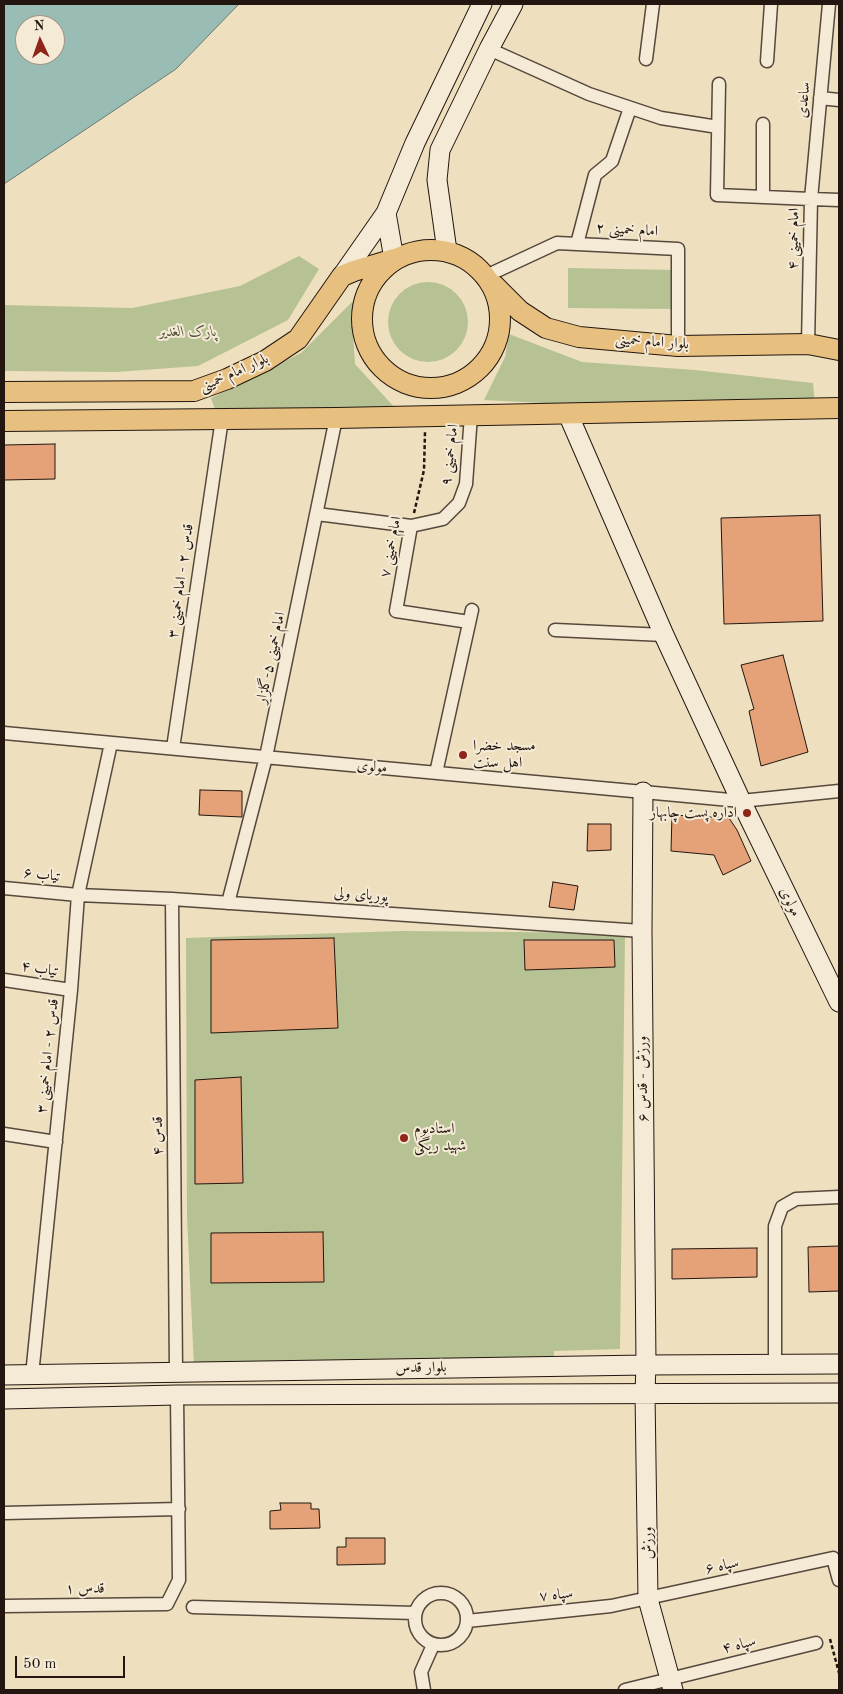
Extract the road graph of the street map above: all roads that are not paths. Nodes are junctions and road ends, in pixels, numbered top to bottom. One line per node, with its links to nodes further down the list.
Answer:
1 (482, 4): 15 (street)
2 (513, 4): 6 (street)
3 (653, 4): 7 (street)
4 (771, 4): 8 (street)
5 (829, 4): 10 (street, ساعدی)
6 (489, 49): 12 (street); 16 (street)
7 (646, 59)
8 (767, 61)
9 (719, 84): 14 (street)
10 (820, 98): 11 (street); 18 (street, ساعدی)
11 (839, 100)
12 (630, 108): 14 (street); 21 (street)
13 (763, 124): 17 (street)
14 (718, 128): 17 (street, امام خمینی ۴)
15 (416, 143): 16 (street); 20 (street)
16 (440, 150): 22 (street)
17 (763, 197): 18 (street, امام خمینی ۴)
18 (811, 199): 19 (street); 26 (street, امام خمینی ۴)
19 (839, 200)
20 (386, 213): 23 (street); 24 (street)
21 (577, 244): 25 (street, امام خمینی ۲); 27 (street, امام خمینی ۲)
22 (447, 251): 23 (main road); 25 (main road)
23 (394, 259): 24 (main road); 29 (main road)
24 (342, 276): 30 (main road, بلوار امام خمینی)
25 (486, 276): 27 (main road, بلوار امام خمینی); 29 (main road)
26 (808, 344): 27 (main road, بلوار امام خمینی); 28 (main road, بلوار امام خمینی)
27 (678, 346)
28 (838, 351)
29 (437, 388): 34 (main road); 35 (main road)
30 (194, 391): 31 (main road, بلوار امام خمینی); 37 (main road)
31 (4, 392)
32 (834, 404): 33 (main road)
33 (568, 414): 34 (main road); 43 (street, مولوی)
34 (471, 415): 35 (main road); 41 (street, امام خمینی ۹)
35 (426, 416): 36 (main road)
36 (336, 418): 38 (main road); 40 (street, امام خمینی ۵-گلزار)
37 (196, 419): 38 (main road); 39 (main road)
38 (222, 419): 46 (street, قدس ۲ - امام خمینی ۳)
39 (4, 421)
40 (317, 514): 41 (street, امام خمینی ۹); 47 (street, امام خمینی ۵-گلزار)
41 (411, 526): 48 (street, امام خمینی ۷)
42 (555, 630): 43 (street)
43 (664, 635): 51 (street, مولوی)
44 (4, 733): 45 (street, مولوی)
45 (111, 743): 46 (street, مولوی); 53 (street, قدس ۲ - امام خمینی ۳)
46 (173, 748): 47 (street, مولوی)
47 (266, 757): 48 (street, مولوی); 55 (street, امام خمینی ۵-گلزار)
48 (436, 773): 50 (street, مولوی)
49 (839, 791): 51 (street, مولوی)
50 (643, 792): 51 (street, مولوی); 56 (street, ورزش - قدس ۶)
51 (741, 801): 59 (street, مولوی)
52 (4, 888): 53 (street, تیاب ۶)
53 (78, 895): 54 (street, پوریای ولی); 58 (street, قدس ۲ - امام خمینی ۳)
54 (172, 899): 55 (street, پوریای ولی); 66 (street, قدس ۴)
55 (228, 903): 56 (street, پوریای ولی)
56 (642, 931): 65 (street, ورزش - قدس ۶)
57 (4, 980): 58 (street, تیاب ۴)
58 (70, 990): 61 (street, قدس ۲ - امام خمینی ۳)
59 (839, 1002)
60 (4, 1134): 61 (street)
61 (56, 1142): 67 (street, قدس ۲ - امام خمینی ۳)
62 (839, 1197): 63 (street)
63 (775, 1364): 64 (street, بلوار قدس); 65 (street, بلوار قدس)
64 (839, 1364)
65 (646, 1365): 66 (street, بلوار قدس); 69 (street, ورزش - قدس ۶)
66 (176, 1372): 67 (street, بلوار قدس); 71 (street)
67 (32, 1375): 68 (street, بلوار قدس)
68 (4, 1376)
69 (645, 1393): 70 (street, بلوار قدس); 71 (street, بلوار قدس); 76 (street, ورزش)
70 (839, 1393)
71 (177, 1395): 72 (street, بلوار قدس); 73 (street)
72 (4, 1399)
73 (179, 1509): 74 (street); 77 (street, قدس ۱)
74 (4, 1513)
75 (839, 1580): 76 (street, سپاه ۶)
76 (648, 1599): 80 (street, سپاه ۷); 83 (street, ورزش)
77 (4, 1606)
78 (193, 1607): 79 (street)
79 (415, 1613): 80 (street); 82 (street)
80 (467, 1621): 82 (street)
81 (816, 1642): 83 (street, سپاه ۴)
82 (433, 1645): 84 (street)
83 (671, 1685): 85 (street, سپاه ۴)
84 (424, 1690)
85 (625, 1690)

